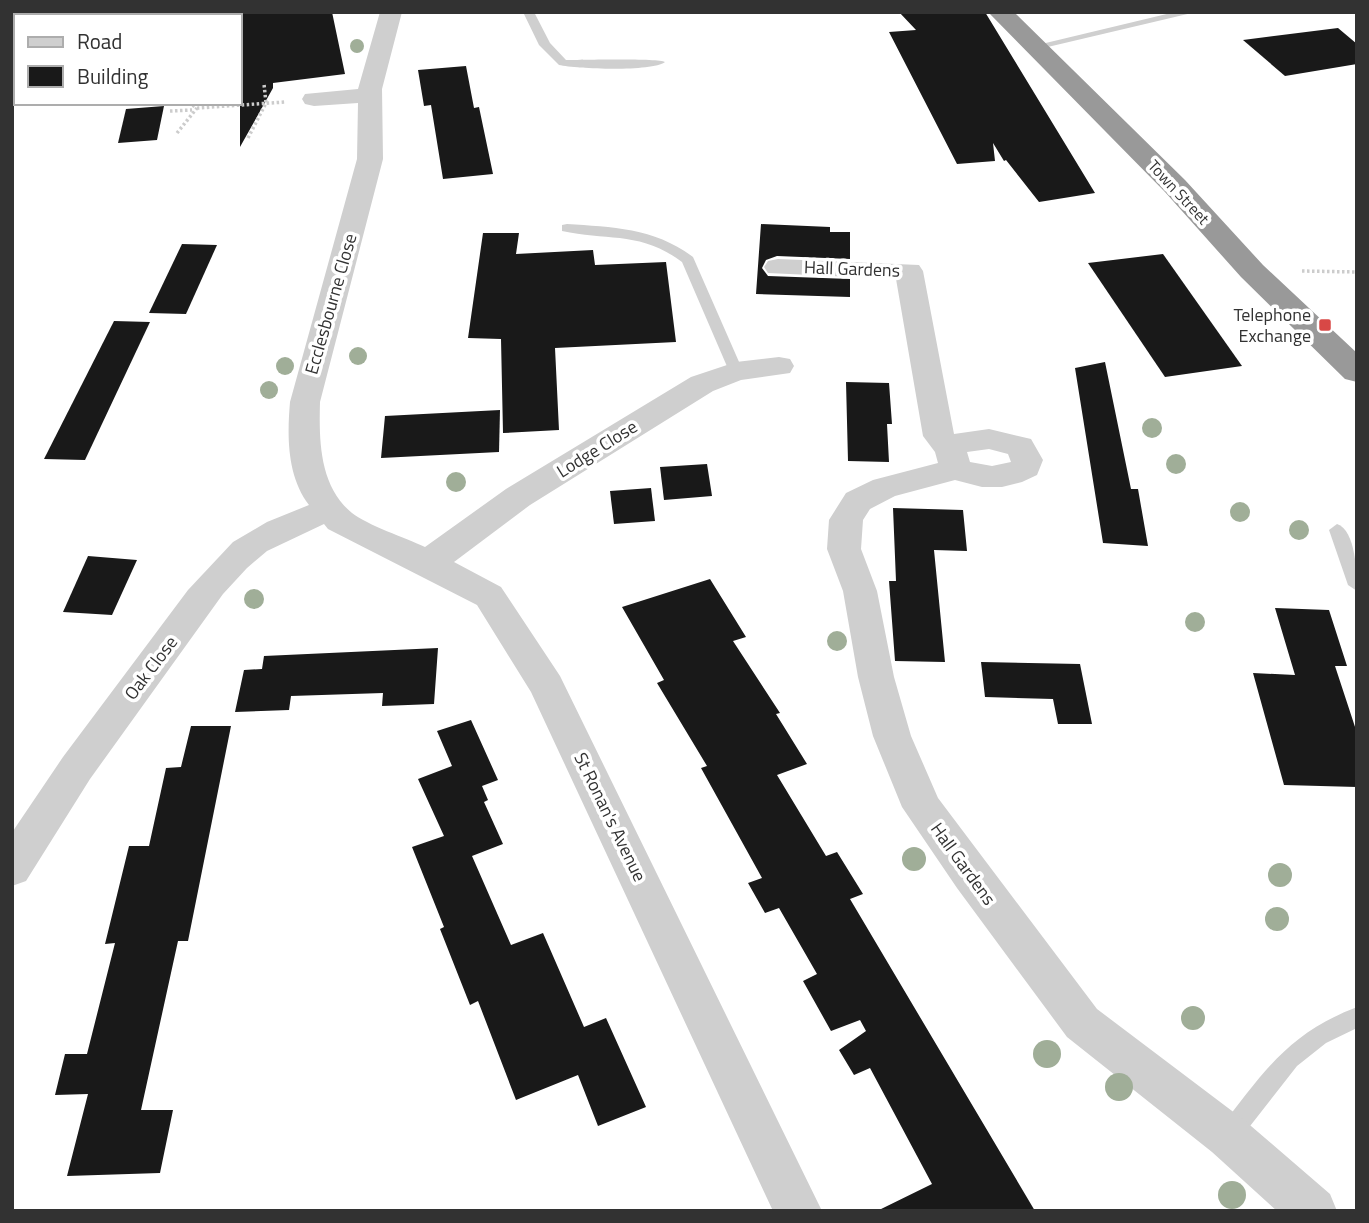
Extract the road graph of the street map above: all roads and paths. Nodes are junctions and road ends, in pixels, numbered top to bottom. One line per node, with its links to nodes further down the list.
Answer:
1 (391, 12): 8 (street, Ecclesbourne Close)
2 (528, 12): 6 (lane)
3 (1000, 12): 5 (highway, Town Street)
4 (1191, 12): 5 (lane)
5 (1035, 47): 23 (highway, Town Street)
6 (659, 62)
7 (264, 84): 10 (path)
8 (369, 95): 9 (street); 24 (street, Ecclesbourne Close)
9 (314, 99): 10 (path)
10 (266, 103): 11 (path); 18 (path)
11 (242, 104)
12 (192, 105): 14 (path)
13 (221, 105): 14 (path)
14 (198, 108): 15 (path)
15 (193, 110): 16 (path); 17 (path)
16 (170, 111)
17 (177, 133)
18 (248, 138)
19 (567, 228): 22 (lane)
20 (778, 267): 30 (street, Hall Gardens)
21 (779, 366): 22 (street, Lodge Close)
22 (736, 371): 26 (street, Lodge Close)
23 (1357, 372)
24 (328, 510): 26 (street, St Ronan's Avenue); 28 (street, Oak Close)
25 (1337, 530): 27 (lane)
26 (428, 563): 31 (street, St Ronan's Avenue)
27 (1357, 585)
28 (12, 869)
29 (1357, 1017): 30 (lane)
30 (1228, 1136): 32 (street, Hall Gardens)
31 (798, 1211)
32 (1312, 1211)

